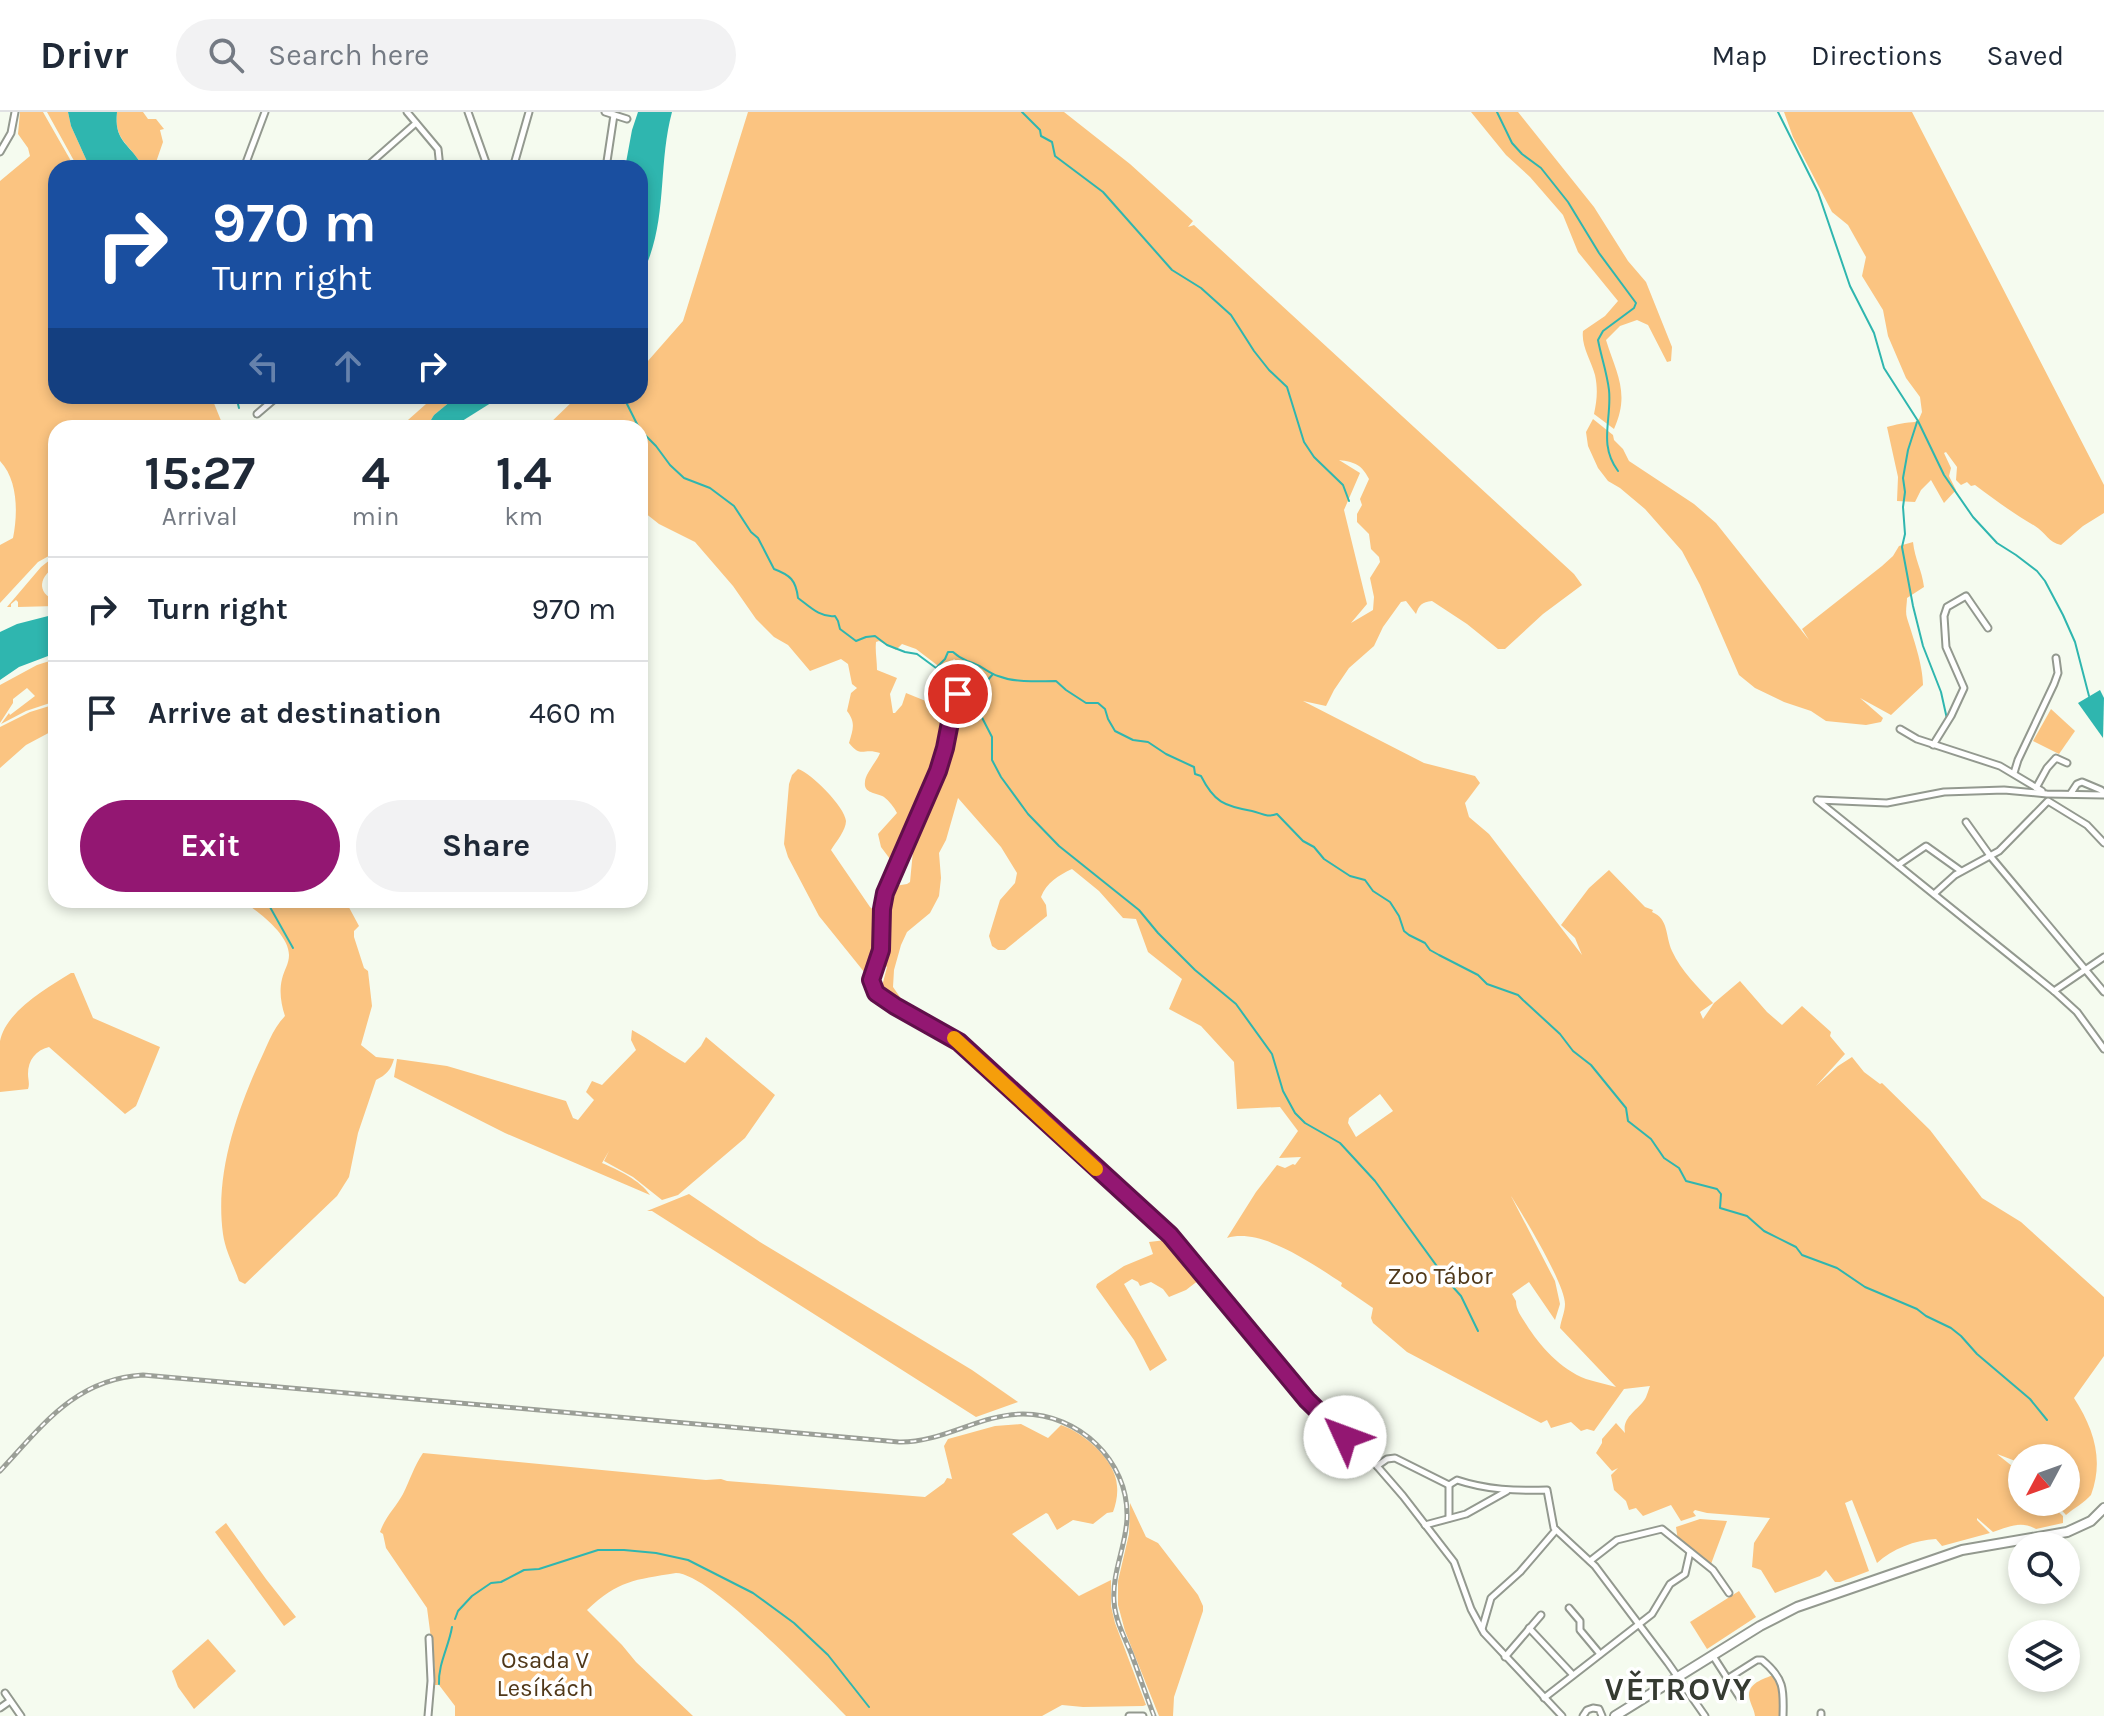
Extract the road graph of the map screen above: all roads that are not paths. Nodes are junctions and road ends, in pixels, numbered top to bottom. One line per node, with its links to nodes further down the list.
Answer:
1 (15, 112): 10 (street)
2 (265, 112): 11 (street)
3 (407, 112): 9 (street)
4 (468, 112): 14 (street)
5 (529, 112): 15 (street)
6 (605, 112): 7 (street)
7 (614, 115): 8 (street); 16 (street)
8 (627, 119)
9 (416, 123): 12 (street); 13 (street)
10 (0, 152)
11 (247, 160)
12 (374, 160)
13 (439, 160)
14 (485, 160)
15 (515, 160)
16 (607, 160)
17 (269, 404): 18 (street)
18 (257, 414)
19 (1988, 628): 23 (street)
20 (2056, 658): 25 (street)
21 (964, 683): 41 (street)
22 (1900, 729): 23 (street)
23 (1933, 745): 25 (street)
24 (2067, 763): 26 (street)
25 (2014, 773): 26 (street)
26 (2036, 788): 29 (street)
27 (2070, 794): 28 (street); 28 (street); 29 (street)
28 (2104, 794)
29 (2048, 798): 31 (street); 32 (street); 33 (street)
30 (1966, 822): 32 (street)
31 (2104, 843)
32 (1991, 857): 34 (street); 37 (street)
33 (1898, 865): 34 (street); 35 (street)
34 (1961, 871): 35 (street)
35 (1934, 894): 38 (street)
36 (2104, 957): 37 (street)
37 (2086, 969): 38 (street); 39 (street)
38 (2054, 991): 40 (street)
39 (2104, 992)
40 (2104, 1049)
41 (1377, 1466): 42 (street); 46 (street)
42 (1449, 1485): 43 (street); 45 (street)
43 (1508, 1491): 45 (street); 47 (street)
44 (2104, 1508): 58 (street)
45 (1449, 1518): 46 (street)
46 (1425, 1525): 55 (street)
47 (1556, 1530): 49 (street); 55 (street)
48 (1690, 1552): 49 (street); 50 (street); 53 (street)
49 (1590, 1561): 53 (street)
50 (1729, 1593)
51 (1569, 1608): 57 (street)
52 (1541, 1615): 54 (street)
53 (1639, 1625): 57 (street); 61 (street)
54 (1529, 1628): 59 (street); 60 (street)
55 (1482, 1629): 59 (street)
56 (429, 1638): 69 (street)
57 (1600, 1654): 60 (street)
58 (1713, 1656): 61 (street); 62 (street)
59 (1505, 1657): 64 (street)
60 (1573, 1675): 64 (street)
61 (1678, 1677): 75 (street); 76 (street)
62 (1727, 1679): 65 (street); 77 (street)
63 (5, 1693): 66 (street)
64 (1544, 1698): 72 (street)
65 (1740, 1698)
66 (10, 1701): 67 (street); 68 (street)
67 (0, 1708)
68 (21, 1716)
69 (428, 1716)
70 (1129, 1716): 71 (street)
71 (1143, 1716)
72 (1562, 1716)
73 (1583, 1716): 74 (street)
74 (1602, 1716)
75 (1615, 1716)
76 (1705, 1716)
77 (1783, 1716)

